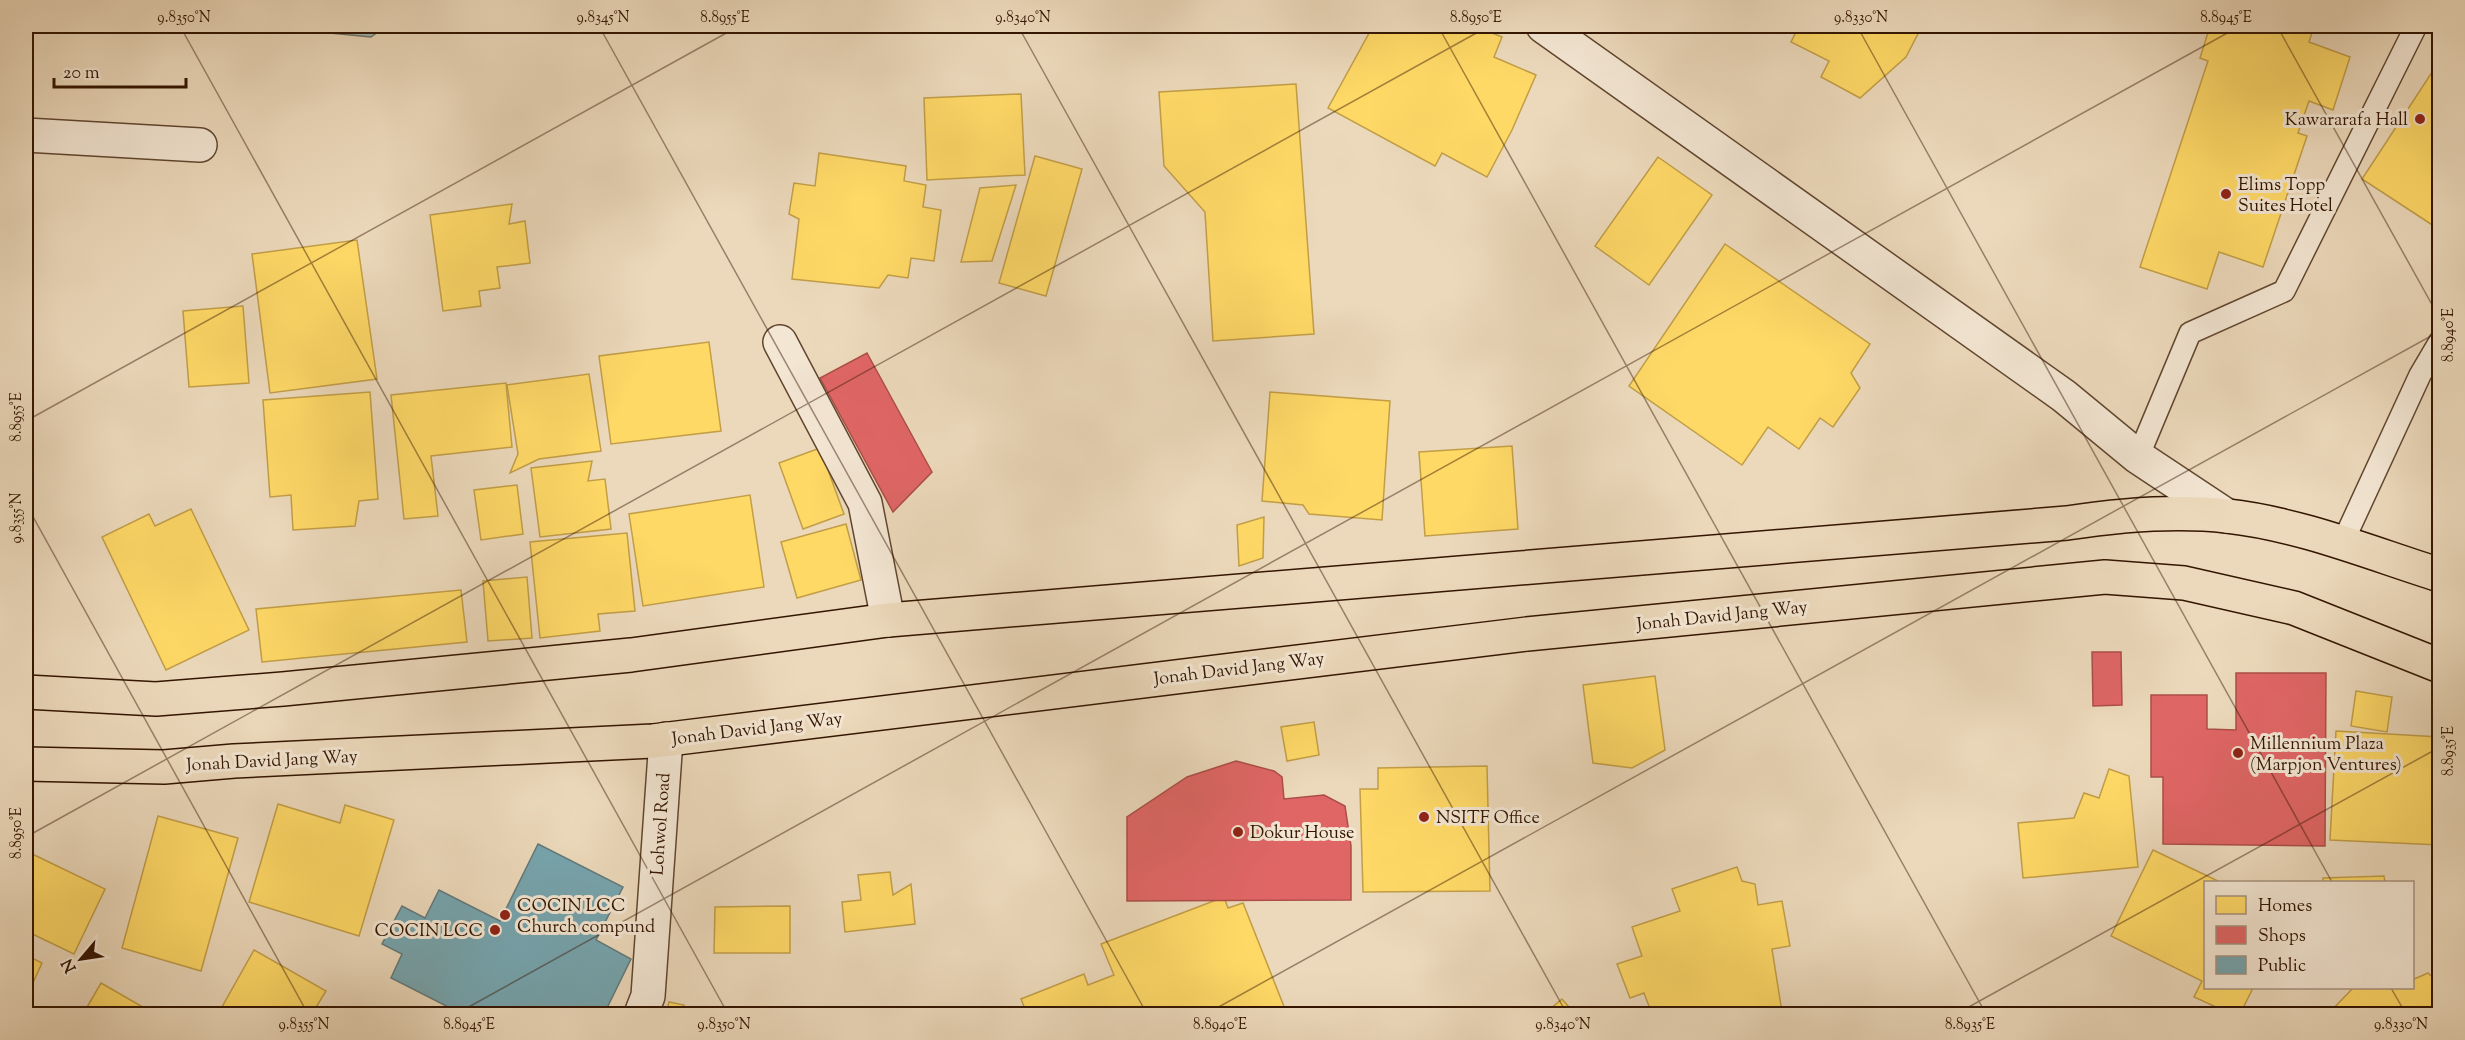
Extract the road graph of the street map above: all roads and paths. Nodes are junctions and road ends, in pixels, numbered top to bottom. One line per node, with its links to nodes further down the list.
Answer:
1 (1543, 26): 7 (street)
2 (2416, 26): 7 (lane)
3 (26, 135): 4 (street)
4 (200, 145)
5 (2439, 341): 9 (lane)
6 (780, 342): 11 (street)
7 (2138, 457): 8 (street)
8 (2227, 516): 9 (main road); 11 (main road)
9 (2342, 544): 10 (main road)
10 (2439, 575)
11 (888, 620): 13 (main road)
12 (2439, 666): 14 (main road, Jonah David Jang Way)
13 (26, 692)
14 (666, 739): 15 (main road, Jonah David Jang Way); 16 (street, Lohwol Road)
15 (26, 764)
16 (641, 1014)

